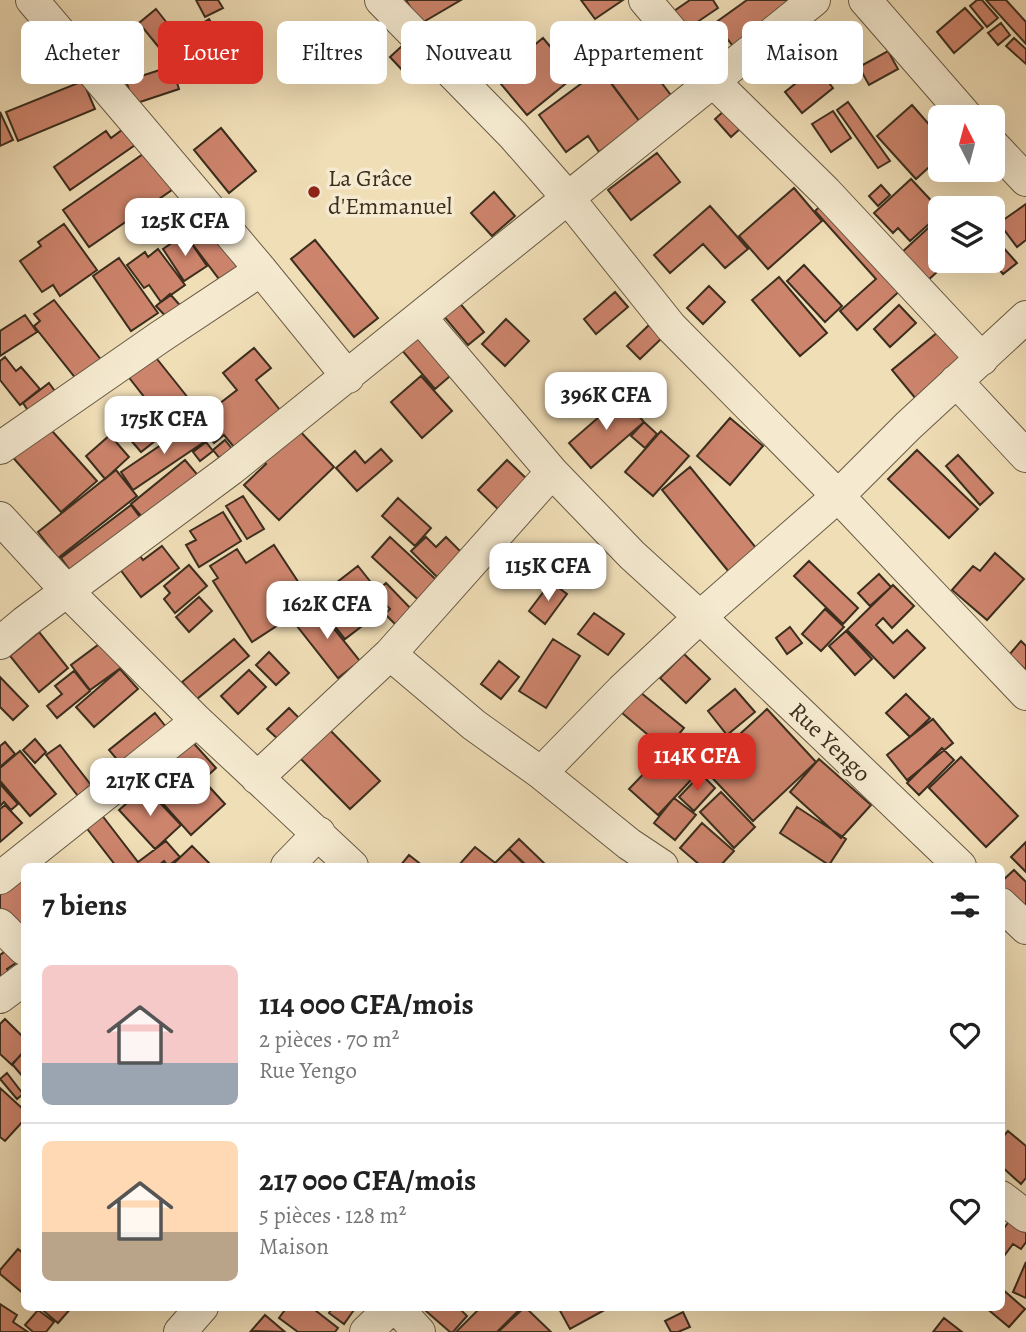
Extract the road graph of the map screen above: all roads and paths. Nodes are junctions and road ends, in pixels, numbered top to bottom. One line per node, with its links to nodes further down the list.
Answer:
1 (32, 0): 14 (street)
2 (382, 0): 13 (street)
3 (645, 0): 6 (street)
4 (814, 0): 7 (street)
5 (865, 0): 10 (street)
6 (663, 21)
7 (728, 70)
8 (711, 84): 13 (street)
9 (716, 84): 17 (street)
10 (957, 105)
11 (1005, 158): 12 (street)
12 (1026, 180)
13 (568, 198): 16 (street); 23 (street)
14 (261, 270): 18 (street); 20 (street)
15 (1026, 317): 17 (street)
16 (421, 318): 18 (street); 22 (street, Rue Yengo)
17 (982, 359): 19 (street)
18 (348, 377): 25 (street)
19 (957, 381): 21 (street); 23 (street)
20 (0, 448)
21 (1026, 456)
22 (552, 472): 26 (street, Rue Yengo); 28 (street)
23 (838, 496): 26 (street); 29 (street)
24 (0, 518): 25 (street)
25 (67, 592): 27 (street); 30 (street)
26 (700, 617): 31 (street); 37 (street, Rue Yengo)
27 (0, 643)
28 (390, 654): 31 (street); 32 (street)
29 (1026, 694)
30 (197, 720): 32 (street); 38 (street)
31 (541, 774): 36 (street)
32 (257, 778): 33 (street)
33 (318, 834): 34 (street); 35 (street)
34 (290, 863)
35 (349, 863)
36 (658, 863)
37 (958, 863)
38 (0, 878)
39 (1005, 908): 41 (street)
40 (0, 925): 42 (street)
41 (1026, 928)
42 (21, 946)
43 (21, 981): 44 (street)
44 (0, 997)
45 (1005, 1199): 46 (street)
46 (1026, 1216)
47 (198, 1311): 50 (street)
48 (390, 1311): 51 (street)
49 (398, 1311): 52 (street)
50 (180, 1332)
51 (366, 1332)
52 (419, 1332)

